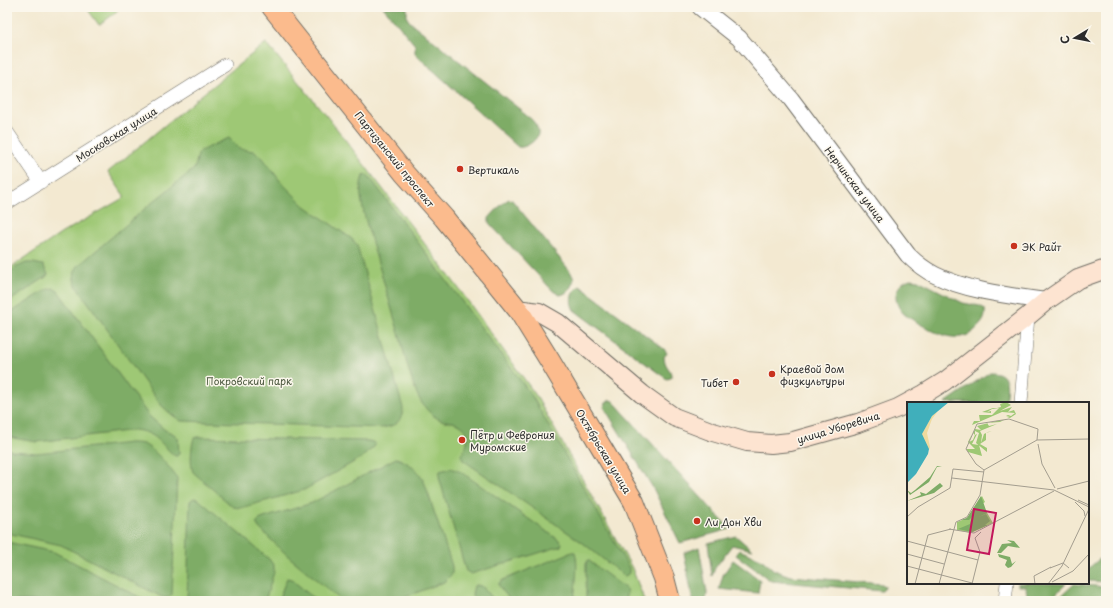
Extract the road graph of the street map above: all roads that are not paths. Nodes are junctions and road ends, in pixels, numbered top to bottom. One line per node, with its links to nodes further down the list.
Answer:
1 (272, 7): 9 (main road, Партизанский проспект)
2 (700, 7): 8 (street, Нерчинская улица)
3 (225, 65): 5 (street, Московская улица)
4 (7, 132): 5 (street)
5 (41, 182): 6 (street, Московская улица)
6 (7, 203)
7 (1106, 269): 8 (main road, улица Уборевича)
8 (1046, 301): 10 (main road, улица Уборевича)
9 (519, 311): 13 (main road, улица Уборевича); 15 (main road, Октябрьская улица)
10 (1028, 316): 11 (main road, улица Уборевича); 12 (street)
11 (909, 402)
12 (1021, 402)
13 (907, 403)
14 (1007, 584): 16 (street)
15 (670, 601)
16 (1005, 601)

